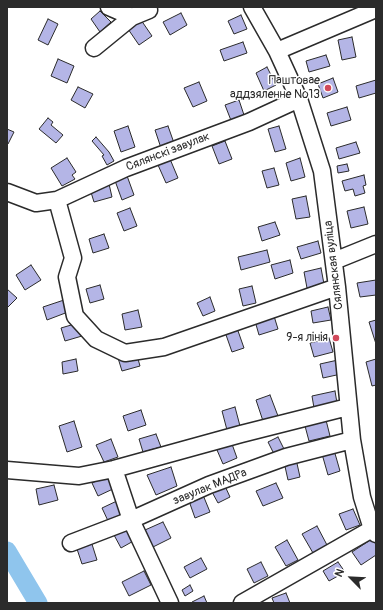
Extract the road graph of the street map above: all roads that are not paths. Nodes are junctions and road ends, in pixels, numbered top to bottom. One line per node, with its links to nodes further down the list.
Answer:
1 (109, 7): 5 (street)
2 (252, 7): 7 (street, Сялянская вуліца)
3 (152, 8): 5 (street)
4 (376, 9): 7 (street)
5 (132, 17): 6 (street)
6 (94, 48)
7 (277, 51): 8 (street, Сялянская вуліца)
8 (299, 99): 10 (street, Сялянскі завулак); 12 (street, Сялянская вуліца)
9 (7, 192): 10 (street, Сялянскі завулак)
10 (57, 200): 13 (street)
11 (376, 244): 12 (street)
12 (334, 261): 13 (street, Сялянская вуліца)
13 (337, 287): 14 (street, Сялянская вуліца)
14 (348, 407): 15 (street, Сялянская вуліца); 16 (street)
15 (352, 440): 18 (street, завулак МАДРа); 19 (street, Сялянская вуліца)
16 (114, 469): 17 (street); 18 (street)
17 (7, 470)
18 (131, 520): 20 (street, завулак МАДРа); 21 (street)
19 (374, 530): 22 (street)
20 (71, 543)
21 (170, 603)
22 (242, 603)

